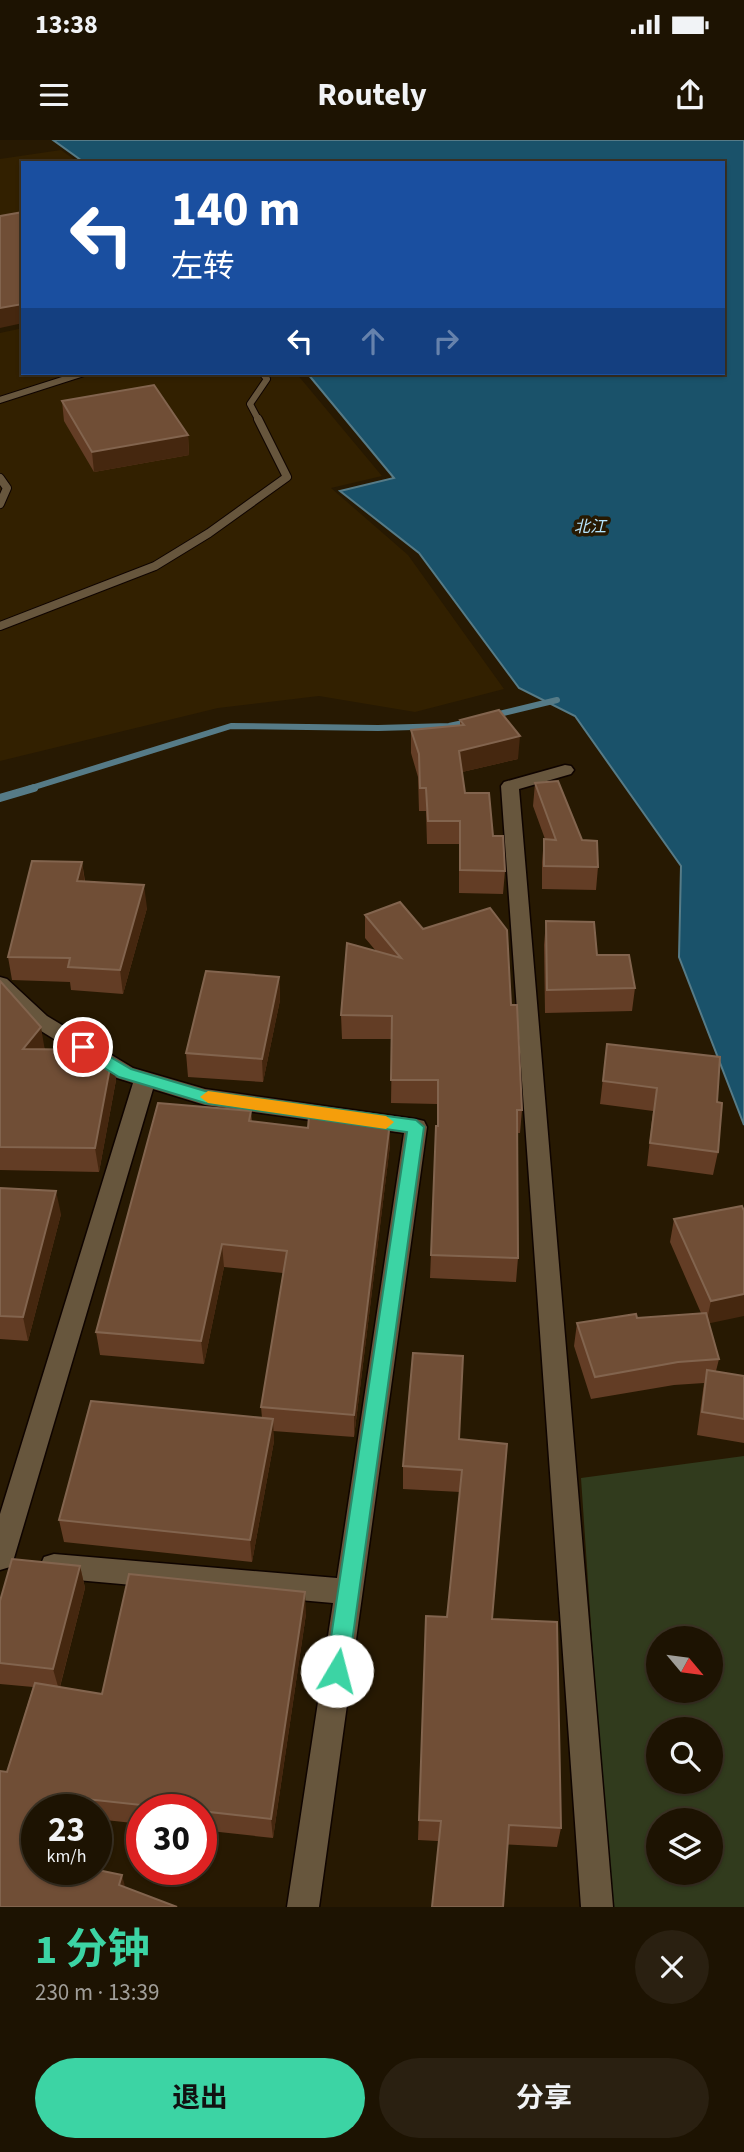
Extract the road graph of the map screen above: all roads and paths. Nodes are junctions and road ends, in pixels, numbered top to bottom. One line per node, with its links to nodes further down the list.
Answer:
1 (78, 375): 3 (lane)
2 (264, 375): 6 (lane)
3 (0, 400)
4 (0, 478): 5 (lane)
5 (0, 504)
6 (0, 626)
7 (565, 769): 13 (street)
8 (0, 985): 9 (street)
9 (145, 1079): 10 (street); 11 (street)
10 (0, 1560): 11 (street)
11 (349, 1592): 12 (street)
12 (303, 1907)
13 (597, 1907)

